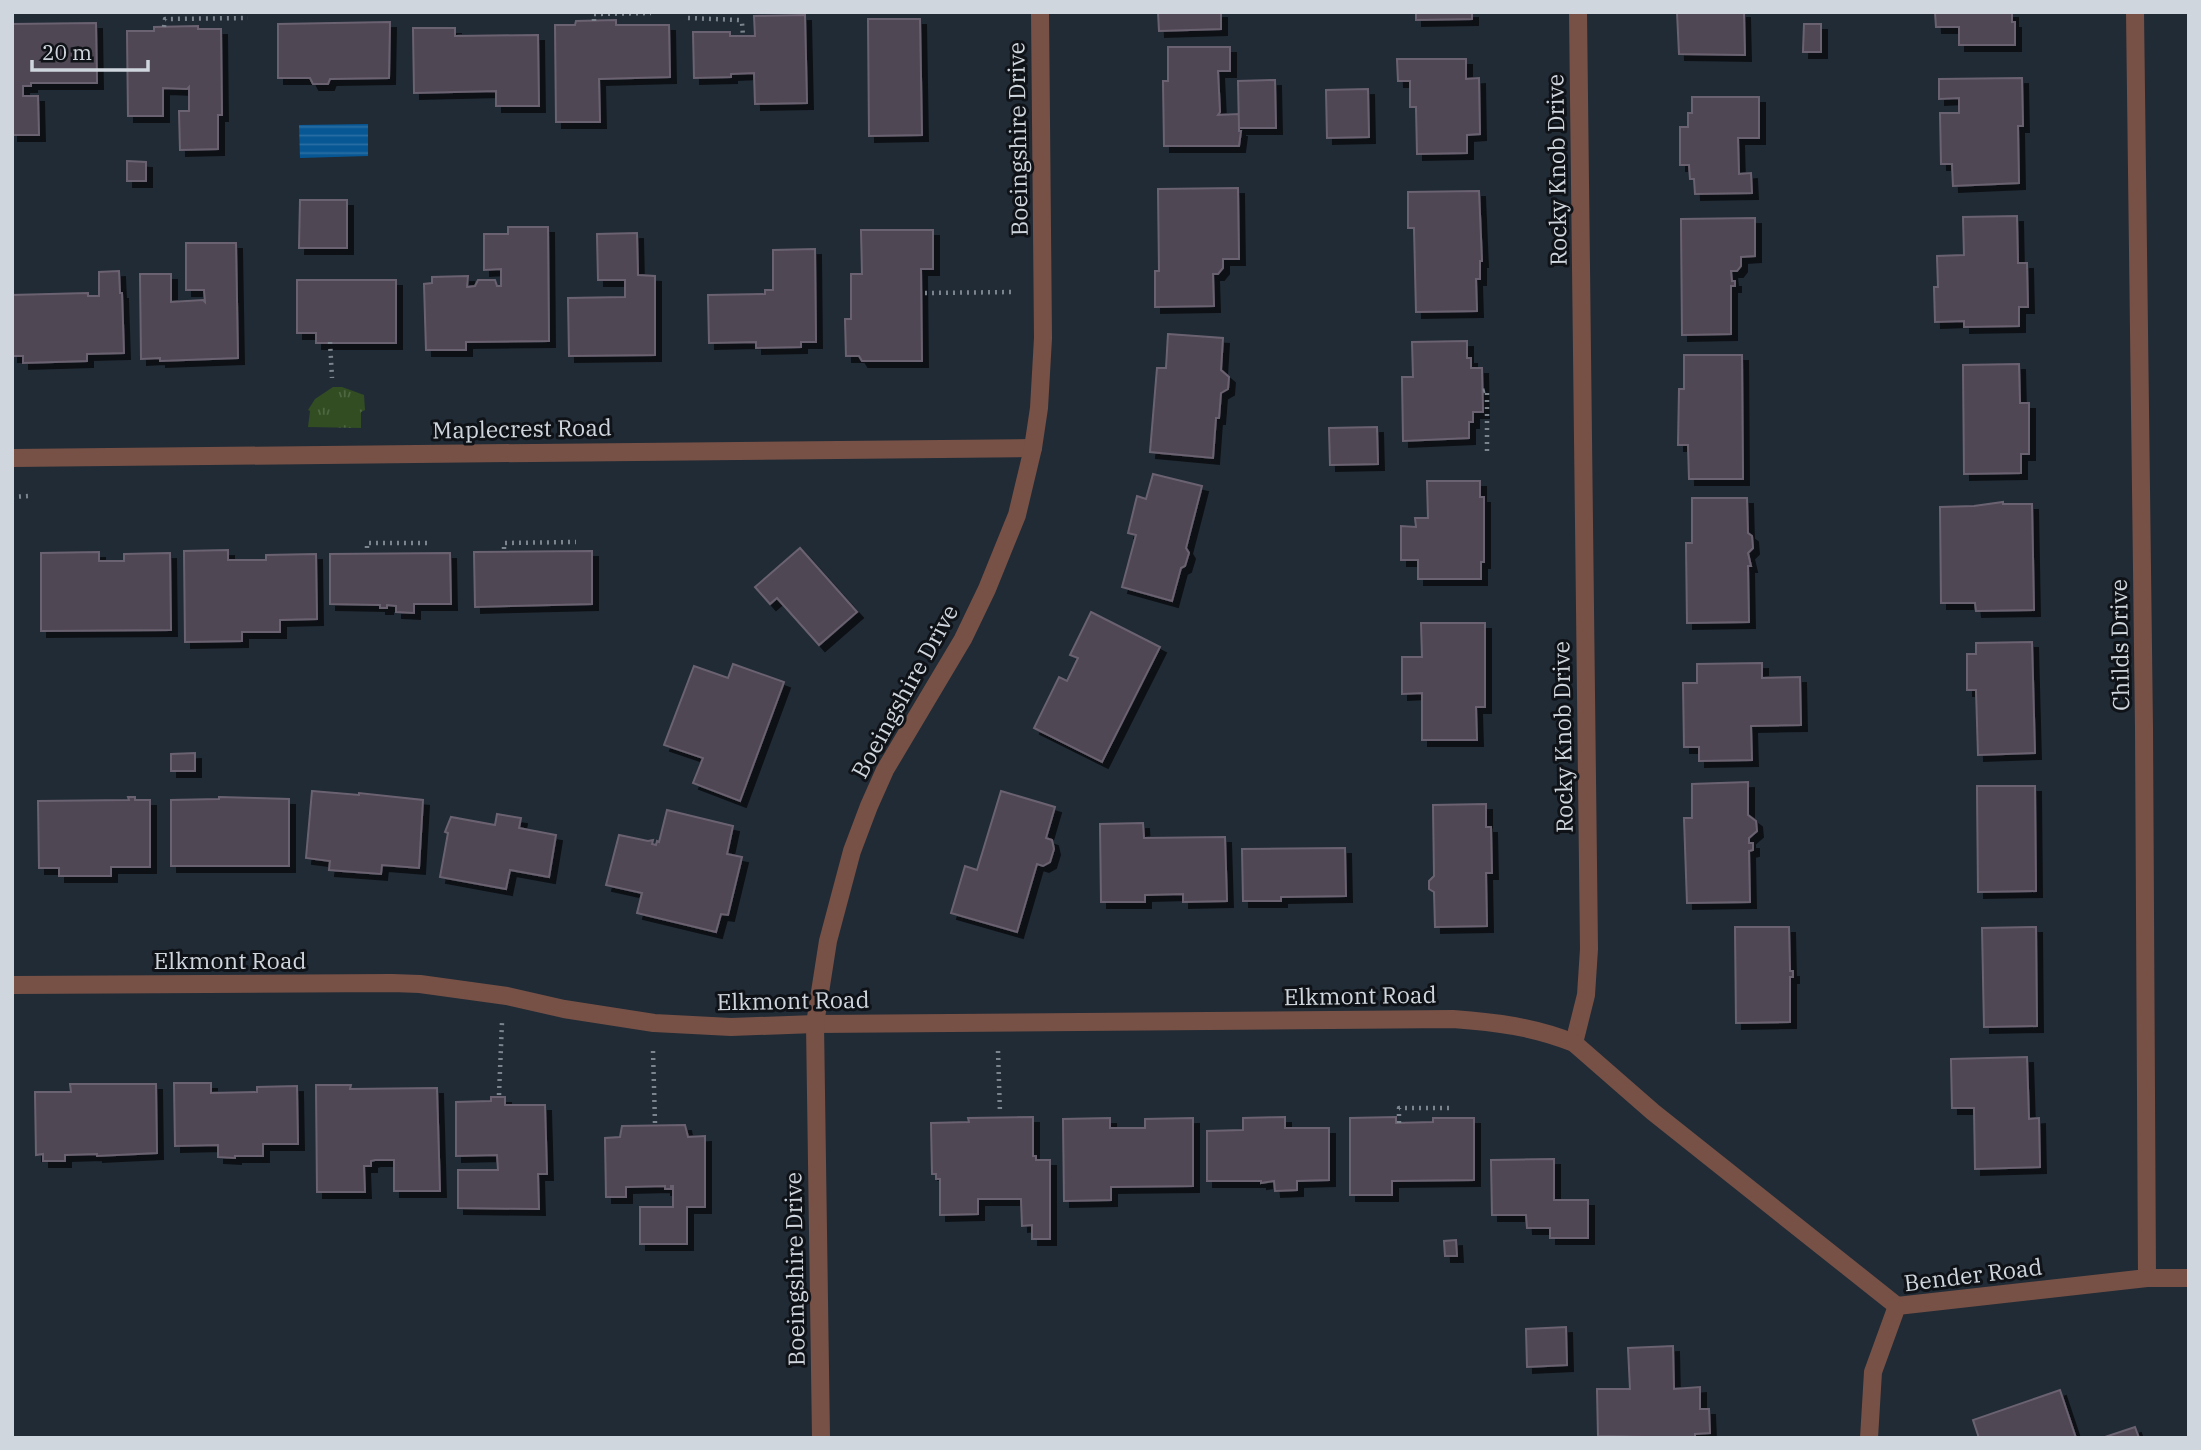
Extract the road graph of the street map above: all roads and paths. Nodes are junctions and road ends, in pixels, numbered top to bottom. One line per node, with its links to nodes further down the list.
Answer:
1 (353, 12): 8 (path)
2 (1040, 12): 12 (street, Boeingshire Drive)
3 (1578, 12): 31 (street, Rocky Knob Drive)
4 (2135, 12): 37 (street, Childs Drive)
5 (650, 13): 9 (path)
6 (248, 18): 10 (path)
7 (688, 18): 11 (path)
8 (353, 19)
9 (594, 21)
10 (164, 27)
11 (743, 36)
12 (1042, 292): 13 (path); 17 (street, Boeingshire Drive)
13 (925, 293)
14 (330, 342): 15 (path)
15 (332, 379)
16 (1483, 391): 18 (path)
17 (1033, 448): 19 (street, Maplecrest Road); 29 (street, Boeingshire Drive)
18 (1487, 454)
19 (12, 458)
20 (12, 496): 21 (path)
21 (29, 496)
22 (576, 542): 25 (path)
23 (431, 543): 24 (path)
24 (367, 548)
25 (504, 549)
26 (12, 985): 27 (street, Elkmont Road)
27 (507, 996): 28 (street, Elkmont Road); 32 (path)
28 (654, 1023): 29 (street, Elkmont Road); 35 (path)
29 (815, 1024): 30 (street, Elkmont Road); 40 (street, Boeingshire Drive)
30 (998, 1024): 31 (street, Elkmont Road); 34 (path)
31 (1574, 1043): 39 (street)
32 (499, 1095)
33 (1453, 1108): 36 (path)
34 (1000, 1113)
35 (654, 1123)
36 (1399, 1123)
37 (2147, 1278): 38 (street, Bender Road); 39 (street, Bender Road)
38 (2189, 1278)
39 (1897, 1306): 41 (street, Bender Road)
40 (821, 1438)
41 (1869, 1438)

